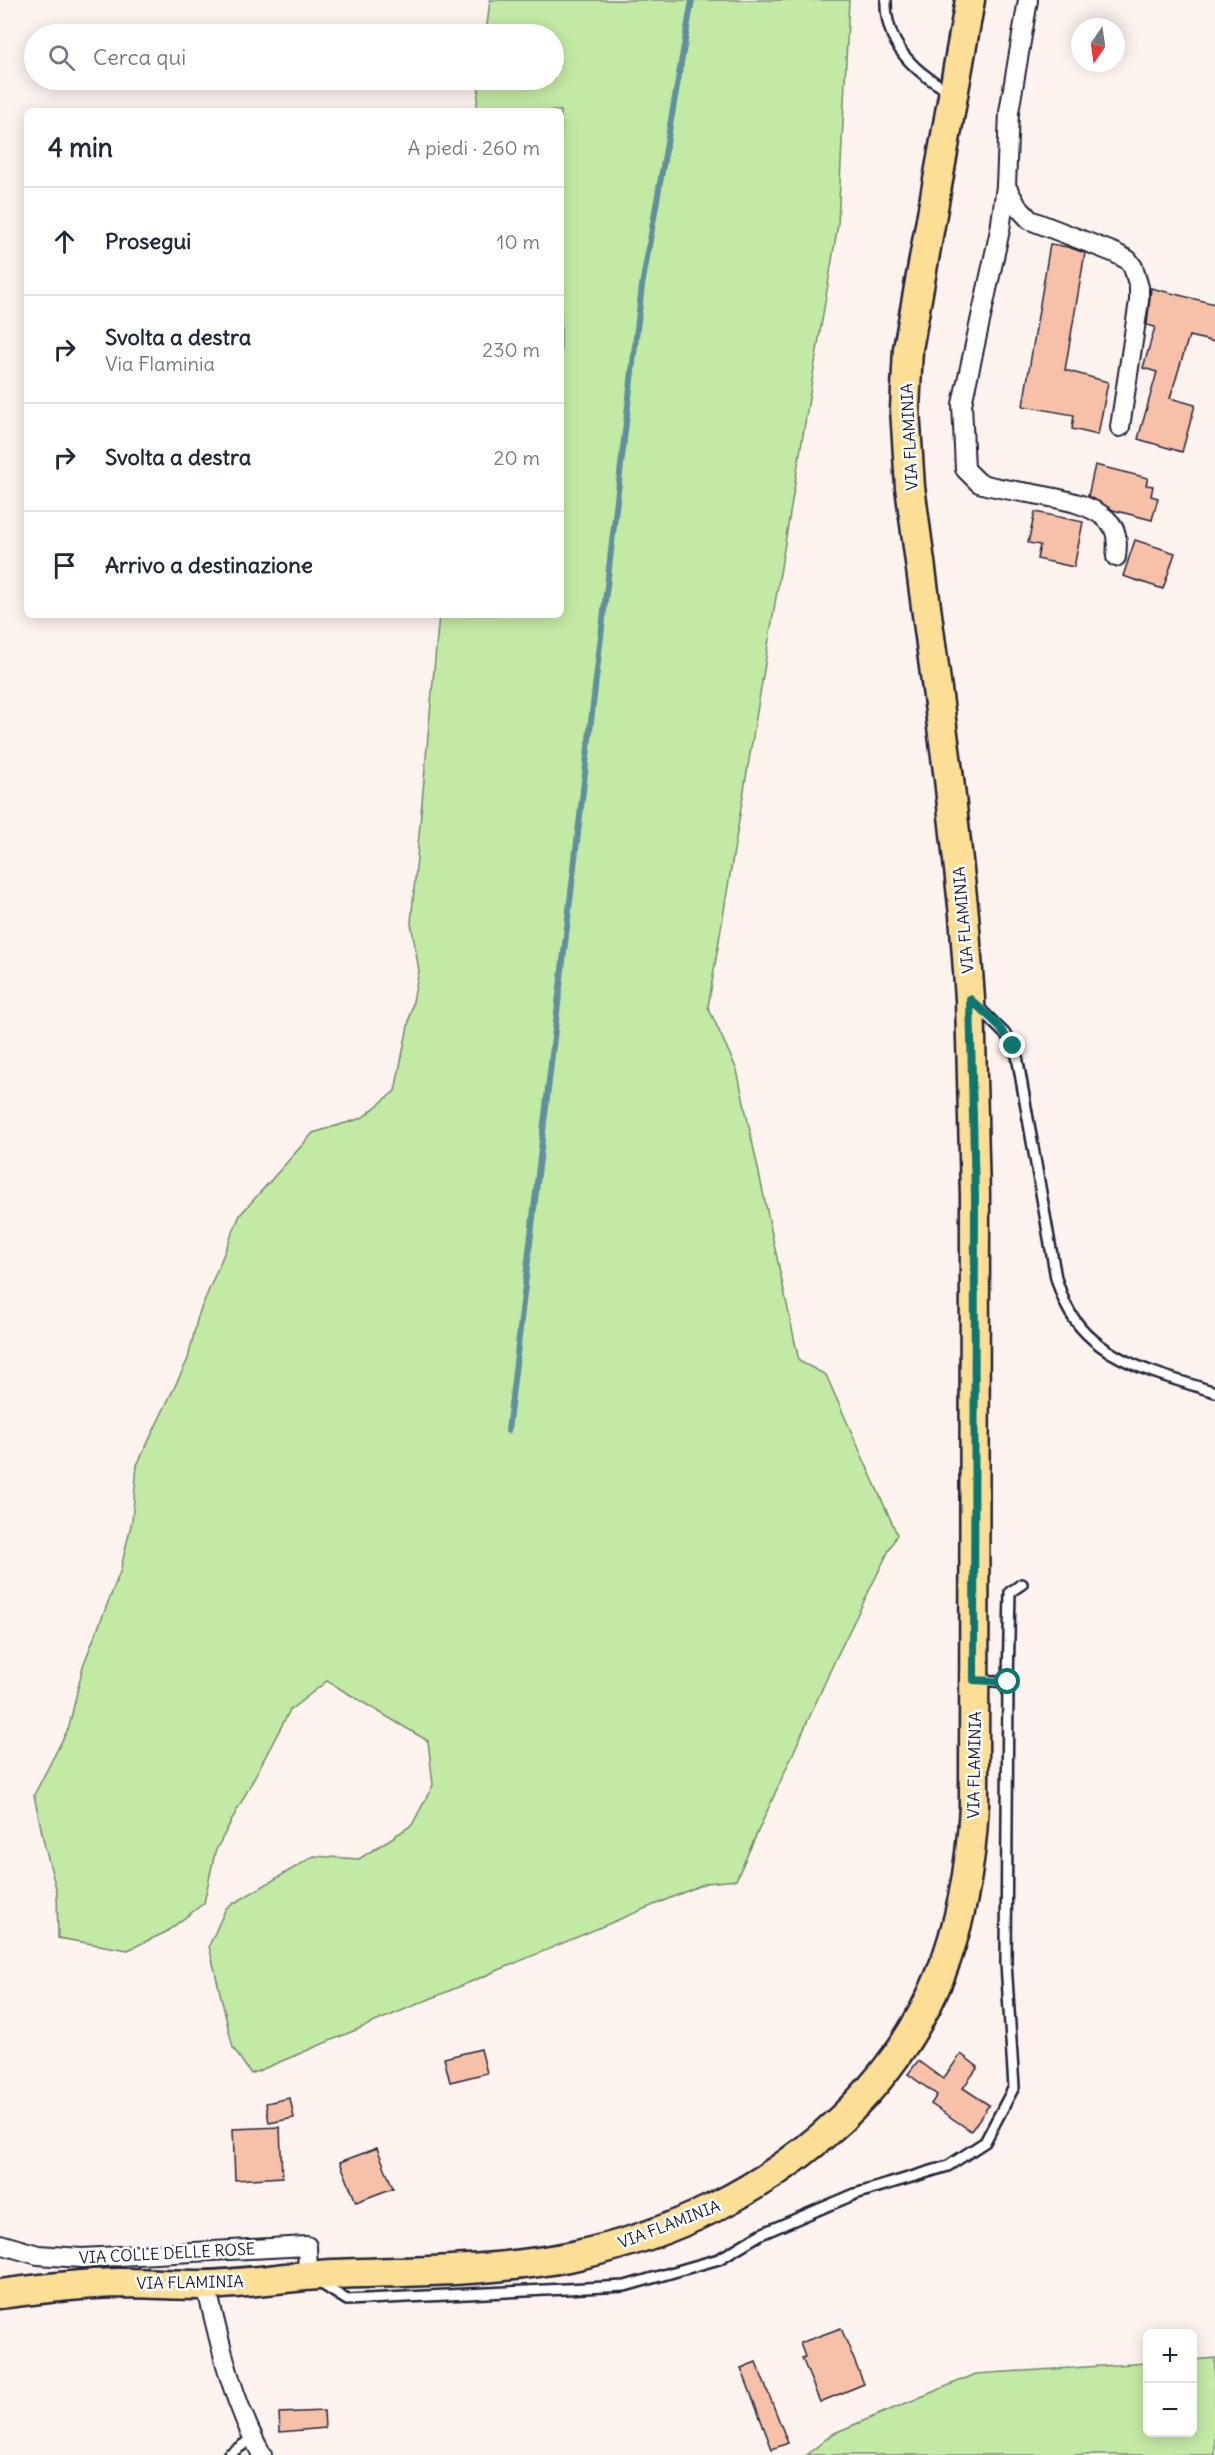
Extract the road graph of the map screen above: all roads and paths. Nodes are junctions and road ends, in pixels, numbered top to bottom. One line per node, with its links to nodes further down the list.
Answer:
1 (886, 0): 4 (lane)
2 (970, 0): 4 (main road, VIA FLAMINIA)
3 (1028, 0): 5 (street)
4 (954, 93): 8 (main road, VIA FLAMINIA)
5 (1006, 186): 6 (street); 7 (street)
6 (1120, 427)
7 (1116, 557)
8 (970, 999): 9 (lane); 11 (main road, VIA FLAMINIA)
9 (1215, 1392)
10 (1022, 1584): 12 (lane)
11 (974, 1680): 12 (lane); 14 (main road, VIA FLAMINIA)
12 (1008, 1682): 14 (lane)
13 (0, 2244): 14 (street, VIA COLLE DELLE ROSE)
14 (308, 2275): 15 (main road, VIA FLAMINIA)
15 (207, 2285): 16 (main road, VIA FLAMINIA); 17 (street)
16 (0, 2294)
17 (253, 2438): 18 (lane); 19 (street)
18 (228, 2455)
19 (262, 2455)

